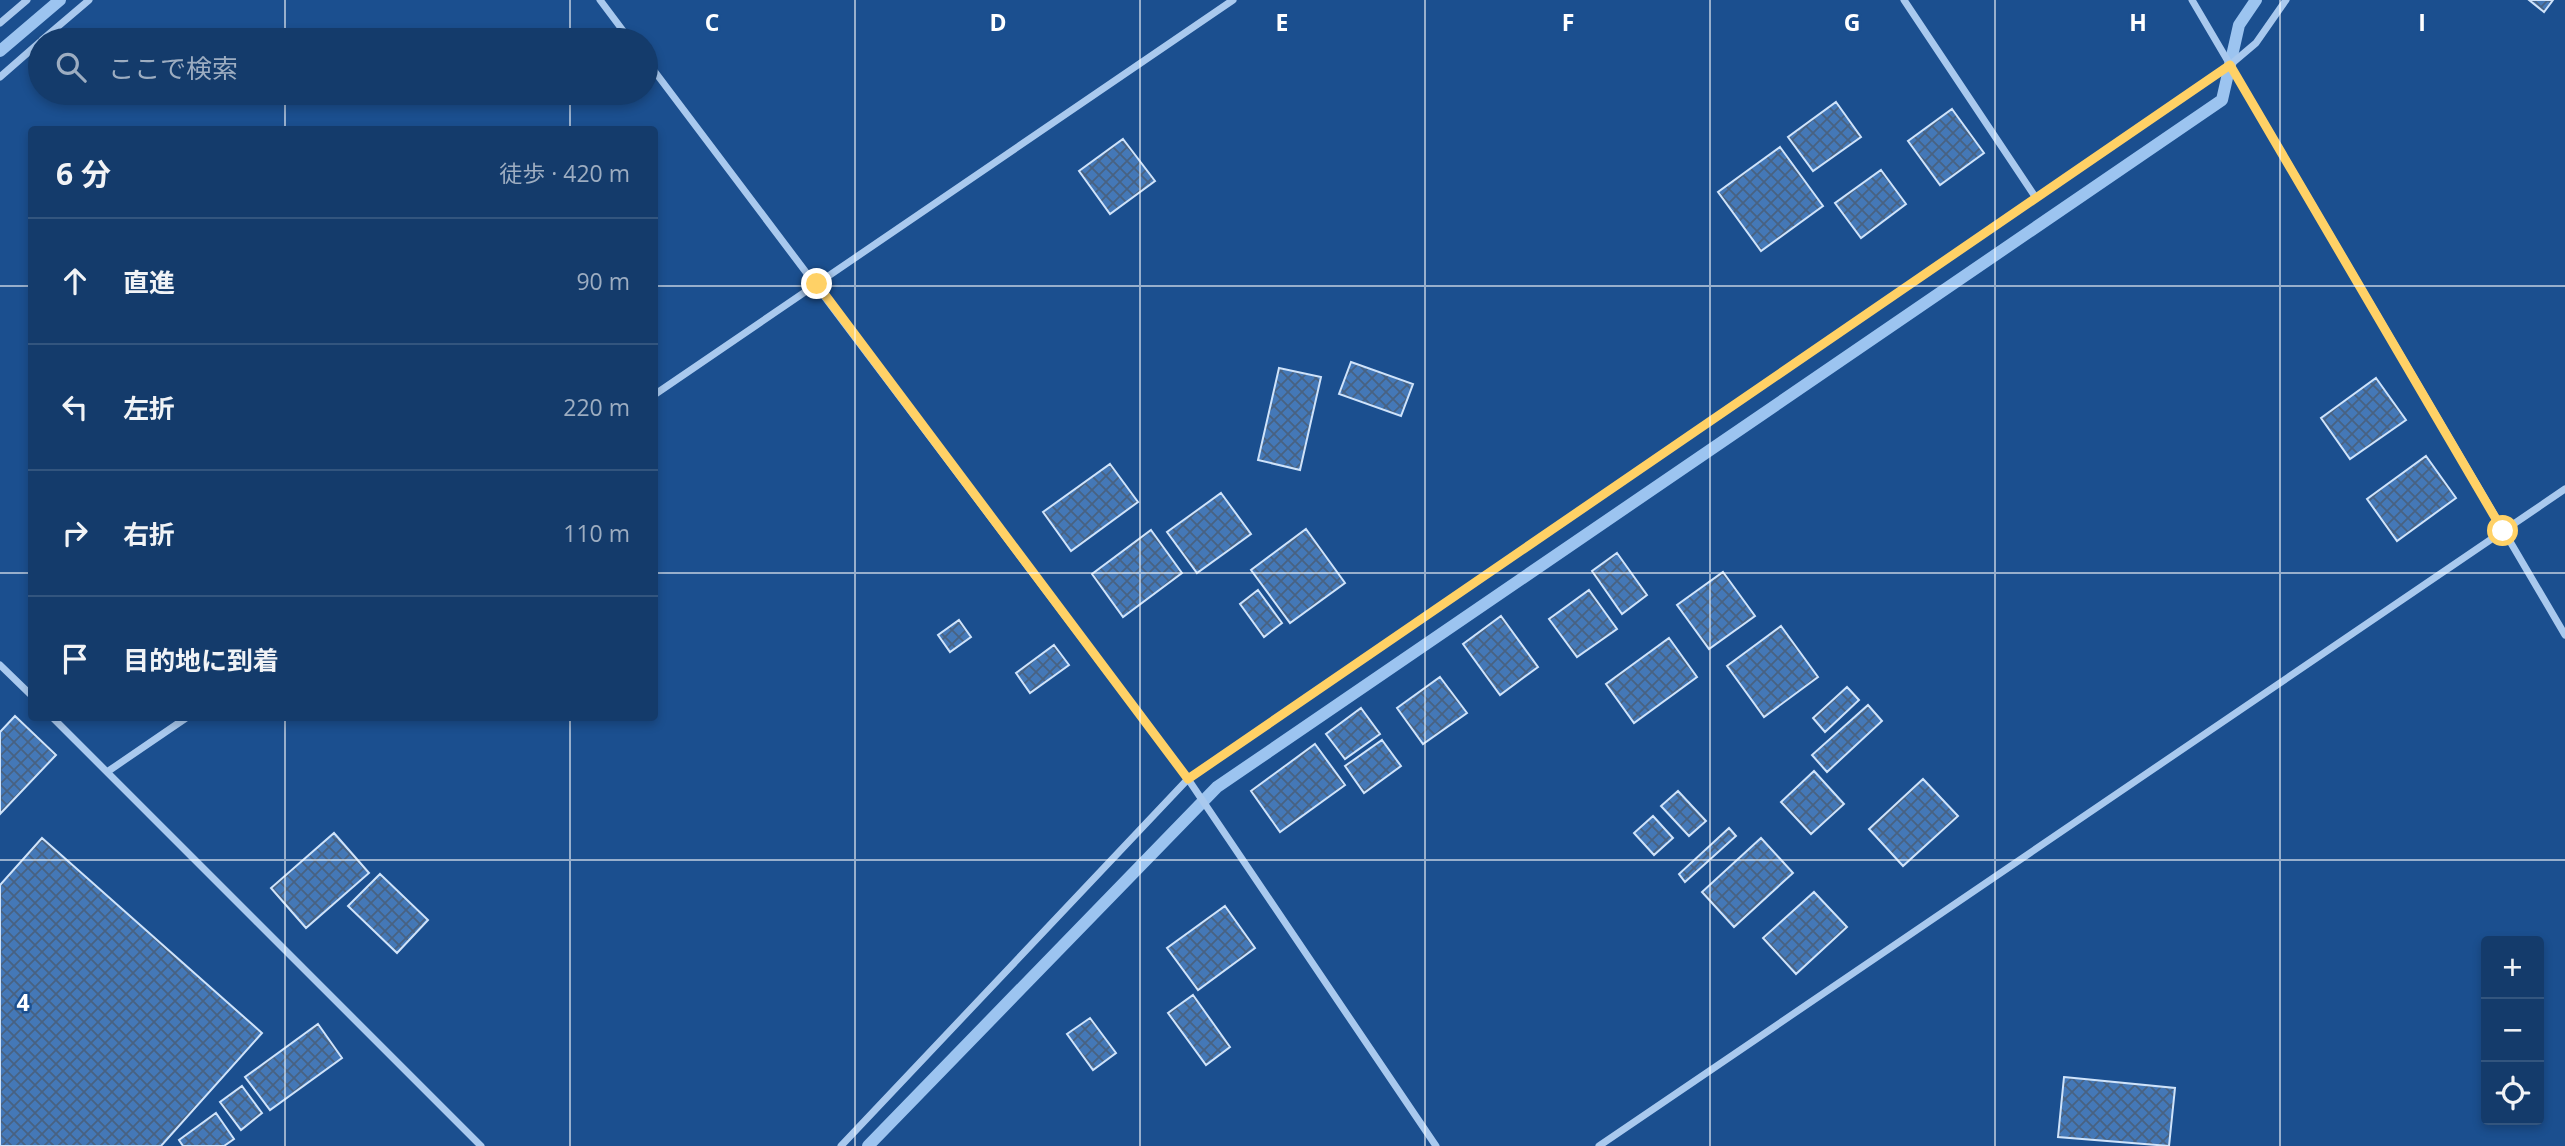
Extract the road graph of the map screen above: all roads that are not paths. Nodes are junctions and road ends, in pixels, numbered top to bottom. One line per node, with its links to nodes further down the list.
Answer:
1 (27, 0): 8 (street)
2 (89, 0): 9 (street)
3 (600, 0): 10 (street)
4 (1233, 0): 16 (street)
5 (1904, 0): 15 (street)
6 (2192, 0): 12 (street)
7 (2286, 0): 12 (street)
8 (0, 23)
9 (56, 28)
10 (621, 28)
11 (28, 52): 14 (street)
12 (2230, 65): 15 (street); 19 (street)
13 (658, 76): 16 (street)
14 (0, 77)
15 (2036, 198): 26 (street)
16 (817, 284): 17 (street); 26 (street)
17 (658, 392)
18 (2565, 489): 19 (street)
19 (2503, 531): 20 (street); 30 (street)
20 (2565, 635)
21 (0, 665): 22 (street)
22 (28, 692)
23 (56, 721): 25 (street)
24 (182, 721): 25 (street)
25 (107, 772): 27 (street)
26 (1188, 779): 28 (street); 29 (street)
27 (481, 1146)
28 (841, 1146)
29 (1436, 1146)
30 (1599, 1146)

